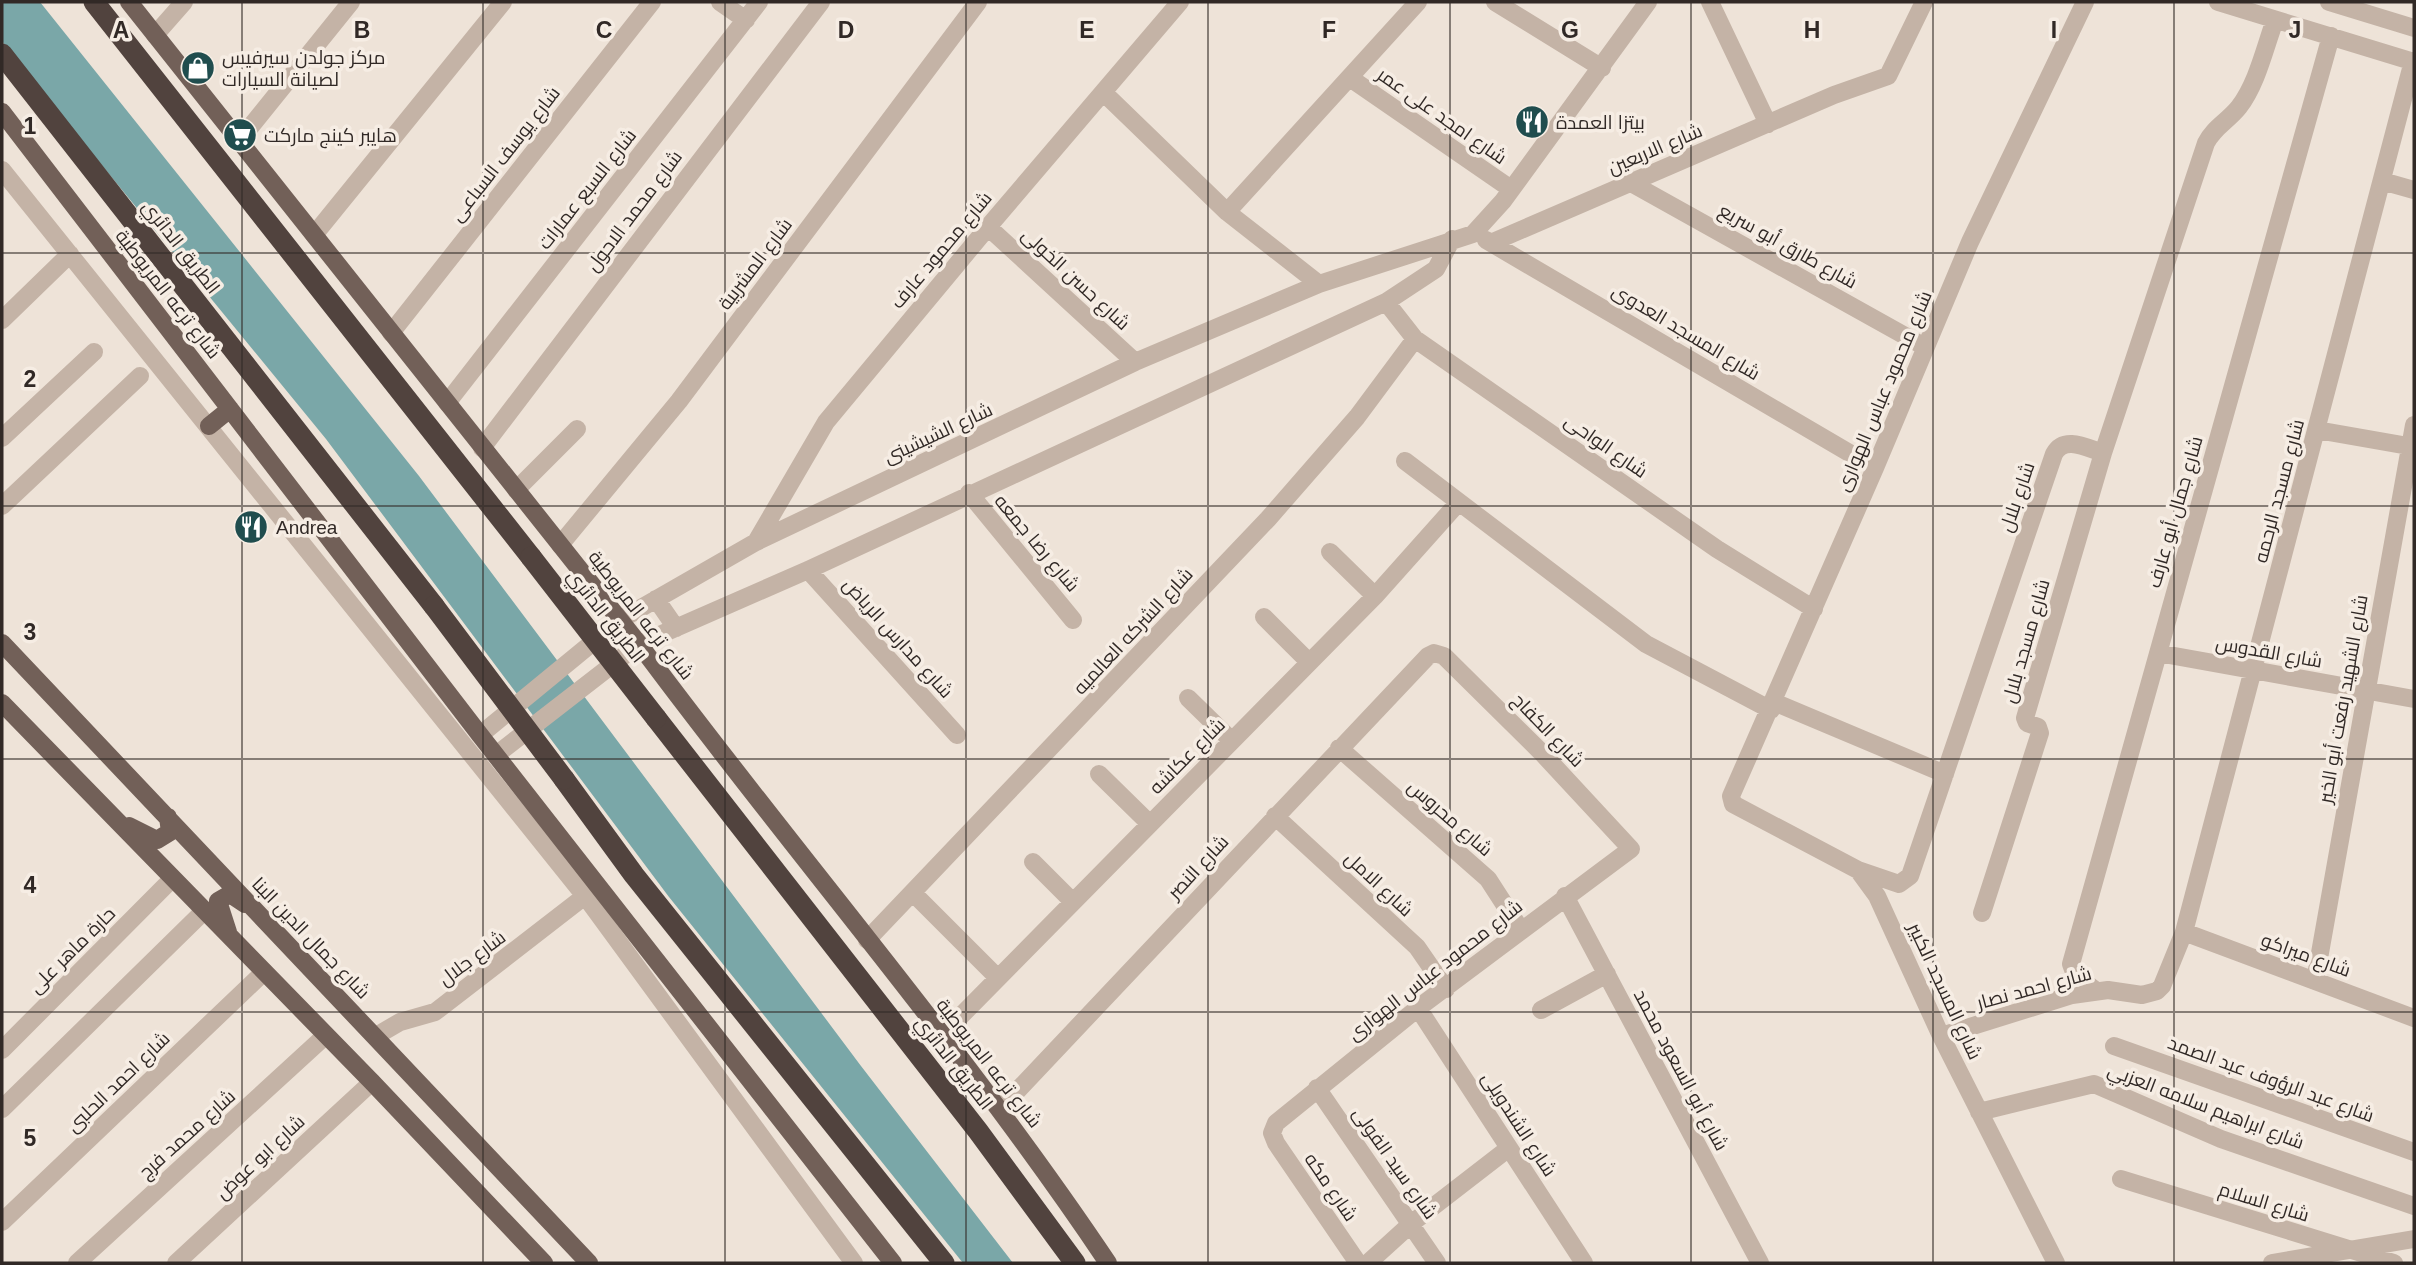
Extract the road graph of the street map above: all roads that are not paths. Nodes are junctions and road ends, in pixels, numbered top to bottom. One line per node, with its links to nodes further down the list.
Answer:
1 (94, 2): 155 (highway, الطريق الدائري, bridge)
2 (129, 2): 23 (main road, شارع ترعه المريوطية)
3 (184, 2): 23 (street)
4 (351, 2): 32 (street)
5 (503, 2): 41 (street)
6 (652, 2): 48 (street, شارع يوسف السباعى)
7 (720, 2): 20 (street)
8 (759, 2): 20 (street, شارع السبع عمارات)
9 (821, 2): 62 (street, شارع محمد الاحول)
10 (978, 2): 71 (street, شارع المشربية)
11 (1180, 2): 29 (street, شارع محمود عارف)
12 (1418, 2): 28 (street)
13 (1495, 2): 27 (street)
14 (1648, 2): 27 (street)
15 (1710, 2): 31 (street)
16 (1924, 2): 31 (street, شارع الاربعين)
17 (2085, 2): 50 (street, شارع محمود عباس الهوارى)
18 (2218, 2): 21 (street)
19 (2329, 2): 22 (street)
20 (746, 20): 54 (street, شارع السبع عمارات)
21 (2275, 20): 24 (street); 63 (street)
22 (2414, 28)
23 (155, 35): 32 (main road, شارع ترعه المريوطية)
24 (2331, 36): 26 (street); 83 (street, شارع جمال أبو عارف)
25 (2, 54): 154 (highway, الطريق الدائري, bridge)
26 (2414, 61): 34 (street, شارع مسجد الرحمه)
27 (1602, 68): 36 (street)
28 (1350, 78): 36 (street, شارع امجد على عمر); 38 (street)
29 (1104, 93): 38 (street); 39 (street, شارع محمود عارف)
30 (2, 112): 55 (main road, شارع ترعه المريوطية)
31 (1768, 124): 35 (street, شارع الاربعين)
32 (239, 141): 41 (main road, شارع ترعه المريوطية)
33 (2, 170): 44 (street)
34 (2382, 181): 37 (street); 59 (street, شارع مسجد الرحمه)
35 (1630, 183): 43 (street, شارع الاربعين); 50 (street, شارع طارق أبو سريع)
36 (1511, 190): 40 (street)
37 (2414, 190)
38 (1227, 212): 45 (street)
39 (988, 226): 52 (street, شارع حسن الخولى); 70 (street, شارع محمود عارف)
40 (1473, 234): 42 (street, شارع الشيشينى); 43 (street, شارع المسجد العدوى)
41 (314, 235): 48 (main road, شارع ترعه المريوطية)
42 (1452, 239): 45 (street, شارع الشيشينى); 46 (street)
43 (1493, 242): 65 (street, شارع المسجد العدوى)
44 (70, 254): 47 (street); 57 (street)
45 (1318, 284): 52 (street, شارع الشيشينى)
46 (1387, 302): 49 (street, شارع الواحى); 67 (street)
47 (2, 320)
48 (391, 333): 54 (main road, شارع ترعه المريوطية)
49 (1415, 340): 76 (street, شارع الواحى); 108 (street, شارع الشركه العالميه)
50 (1925, 347): 65 (street, شارع محمود عباس الهوارى)
51 (94, 352): 60 (street)
52 (1135, 362): 70 (street, شارع الشيشينى)
53 (140, 376): 69 (street)
54 (447, 403): 62 (main road, شارع ترعه المريوطية)
55 (230, 409): 57 (main road); 92 (main road, شارع ترعه المريوطية)
56 (2414, 425): 61 (street, شارع الشهيد رفعت أبو الخير)
57 (209, 426): 109 (street)
58 (577, 429): 66 (street)
59 (2316, 430): 61 (street); 86 (street, شارع مسجد الرحمه)
60 (2, 438)
61 (2412, 446): 87 (street, شارع الشهيد رفعت أبو الخير)
62 (482, 448): 66 (main road, شارع ترعه المريوطية)
63 (2103, 453): 98 (street, شارع بلال); 113 (street, شارع مسجد بلال)
64 (1405, 461): 68 (street)
65 (1875, 468): 76 (street, شارع محمود عباس الهوارى)
66 (516, 490): 71 (main road, شارع ترعه المريوطية)
67 (969, 493): 73 (street); 78 (street, شارع رضا جمعه)
68 (1458, 503): 74 (street, شارع عكاشه); 91 (street)
69 (2, 506)
70 (756, 542): 75 (street, شارع الشيشينى)
71 (560, 545): 79 (main road, شارع ترعه المريوطية)
72 (1330, 552): 74 (street)
73 (808, 570): 80 (street); 93 (street, شارع مدارس الرياض)
74 (1375, 596): 85 (street, شارع عكاشه)
75 (656, 599): 79 (street, شارع الشيشينى); 80 (street)
76 (1814, 609): 91 (street, شارع محمود عباس الهوارى)
77 (1264, 617): 85 (street)
78 (1073, 620)
79 (614, 625): 82 (main road, شارع ترعه المريوطية); 92 (street, شارع الشيشينى, bridge)
80 (676, 628): 82 (street)
81 (2, 643): 102 (main road, شارع جمال الدين البنا)
82 (632, 649): 96 (street, bridge); 118 (main road, شارع ترعه المريوطية)
83 (2158, 653): 86 (street, شارع القدوس); 124 (street, شارع جمال أبو عارف)
84 (1428, 656): 95 (street, شارع النصر); 104 (street, شارع الكفاح)
85 (1309, 662): 94 (street, شارع عكاشه)
86 (2253, 670): 87 (street, شارع القدوس); 116 (street, شارع مسجد الرحمه)
87 (2366, 690): 89 (street, شارع القدوس); 122 (street, شارع الشهيد رفعت أبو الخير)
88 (1188, 698): 94 (street)
89 (2414, 699)
90 (2, 703): 100 (main road)
91 (1772, 706): 98 (street); 99 (street, شارع محمود عباس الهوارى)
92 (485, 732): 96 (main road, شارع ترعه المريوطية)
93 (957, 735)
94 (1232, 741): 103 (street, شارع عكاشه)
95 (1339, 748): 101 (street, شارع النصر); 115 (street, شارع محروس)
96 (500, 751): 153 (main road, شارع ترعه المريوطية)
97 (1099, 774): 103 (street)
98 (1945, 774): 106 (street, شارع بلال)
99 (1731, 800): 106 (street, شارع المسجد الكبير)
100 (108, 813): 102 (main road); 107 (main road)
101 (1275, 816): 123 (street, شارع الامل); 137 (street, شارع النصر)
102 (168, 817): 114 (main road, شارع جمال الدين البنا)
103 (1150, 824): 111 (street, شارع عكاشه)
104 (1631, 849): 110 (street, شارع محمود عباس الهوارى)
105 (1033, 862): 111 (street)
106 (1858, 870): 129 (street, شارع المسجد الكبير)
107 (172, 879): 112 (main road); 133 (street, حارة ماهر على)
108 (912, 893): 118 (street, شارع الشركه العالميه); 121 (street)
109 (585, 896): 131 (street, شارع جلال); 152 (street)
110 (1565, 896): 115 (street, شارع محمود عباس الهوارى); 120 (street, شارع أبو السعود محمد)
111 (1073, 902): 121 (street, شارع عكاشه)
112 (203, 912): 117 (main road); 136 (street)
113 (1982, 913)
114 (259, 914): 117 (main road); 131 (main road, شارع جمال الدين البنا)
115 (1521, 930): 123 (street, شارع محمود عباس الهوارى)
116 (2184, 932): 122 (street, شارع ميراكو); 124 (street, شارع احمد نصار)
117 (230, 939): 119 (main road)
118 (867, 940): 128 (main road, شارع ترعه المريوطية)
119 (264, 972): 130 (main road); 144 (street, شارع احمد الحلبى)
120 (1607, 974): 126 (street); 161 (street, شارع أبو السعود محمد)
121 (998, 978): 128 (street, شارع عكاشه)
122 (2315, 981): 127 (street, شارع ميراكو)
123 (1446, 989): 125 (street, شارع محمود عباس الهوارى)
124 (2095, 990): 129 (street, شارع احمد نصار)
125 (1418, 1009): 135 (street, شارع محمود عباس الهوارى); 140 (street, شارع الشندويلى)
126 (1541, 1010)
127 (2414, 1017)
128 (942, 1035): 137 (main road, شارع ترعه المريوطية)
129 (1941, 1036): 138 (street, شارع المسجد الكبير)
130 (325, 1037): 134 (main road); 148 (street, شارع محمد فرج)
131 (376, 1037): 151 (main road, شارع جمال الدين البنا)
132 (2114, 1046): 141 (street, شارع عبد الرؤوف عبد الصمد)
133 (2, 1050)
134 (372, 1082): 149 (street, شارع ابو عوض); 150 (main road)
135 (1317, 1088): 139 (street, شارع محمود عباس الهوارى); 145 (street, شارع سيد الفولى)
136 (2, 1109)
137 (1000, 1109): 156 (main road, شارع ترعه المريوطية)
138 (1979, 1112): 143 (street, شارع ابراهيم سلامه العزبي); 162 (street, شارع المسجد الكبير)
139 (1272, 1133): 157 (street, شارع مكه)
140 (1509, 1148): 145 (street); 160 (street, شارع الشندويلى)
141 (2414, 1152)
142 (2121, 1179): 147 (street, شارع السلام)
143 (2414, 1206)
144 (2, 1223)
145 (1412, 1223): 158 (street); 159 (street, شارع سيد الفولى)
146 (2414, 1239): 147 (street)
147 (2349, 1250): 163 (street); 164 (street, شارع السلام)
148 (77, 1263)
149 (176, 1263)
150 (544, 1263)
151 (589, 1263)
152 (854, 1263)
153 (893, 1263)
154 (944, 1263)
155 (1075, 1263)
156 (1108, 1263)
157 (1358, 1263)
158 (1368, 1263)
159 (1437, 1263)
160 (1584, 1263)
161 (1760, 1263)
162 (2056, 1263)
163 (2272, 1263)
164 (2395, 1263)

